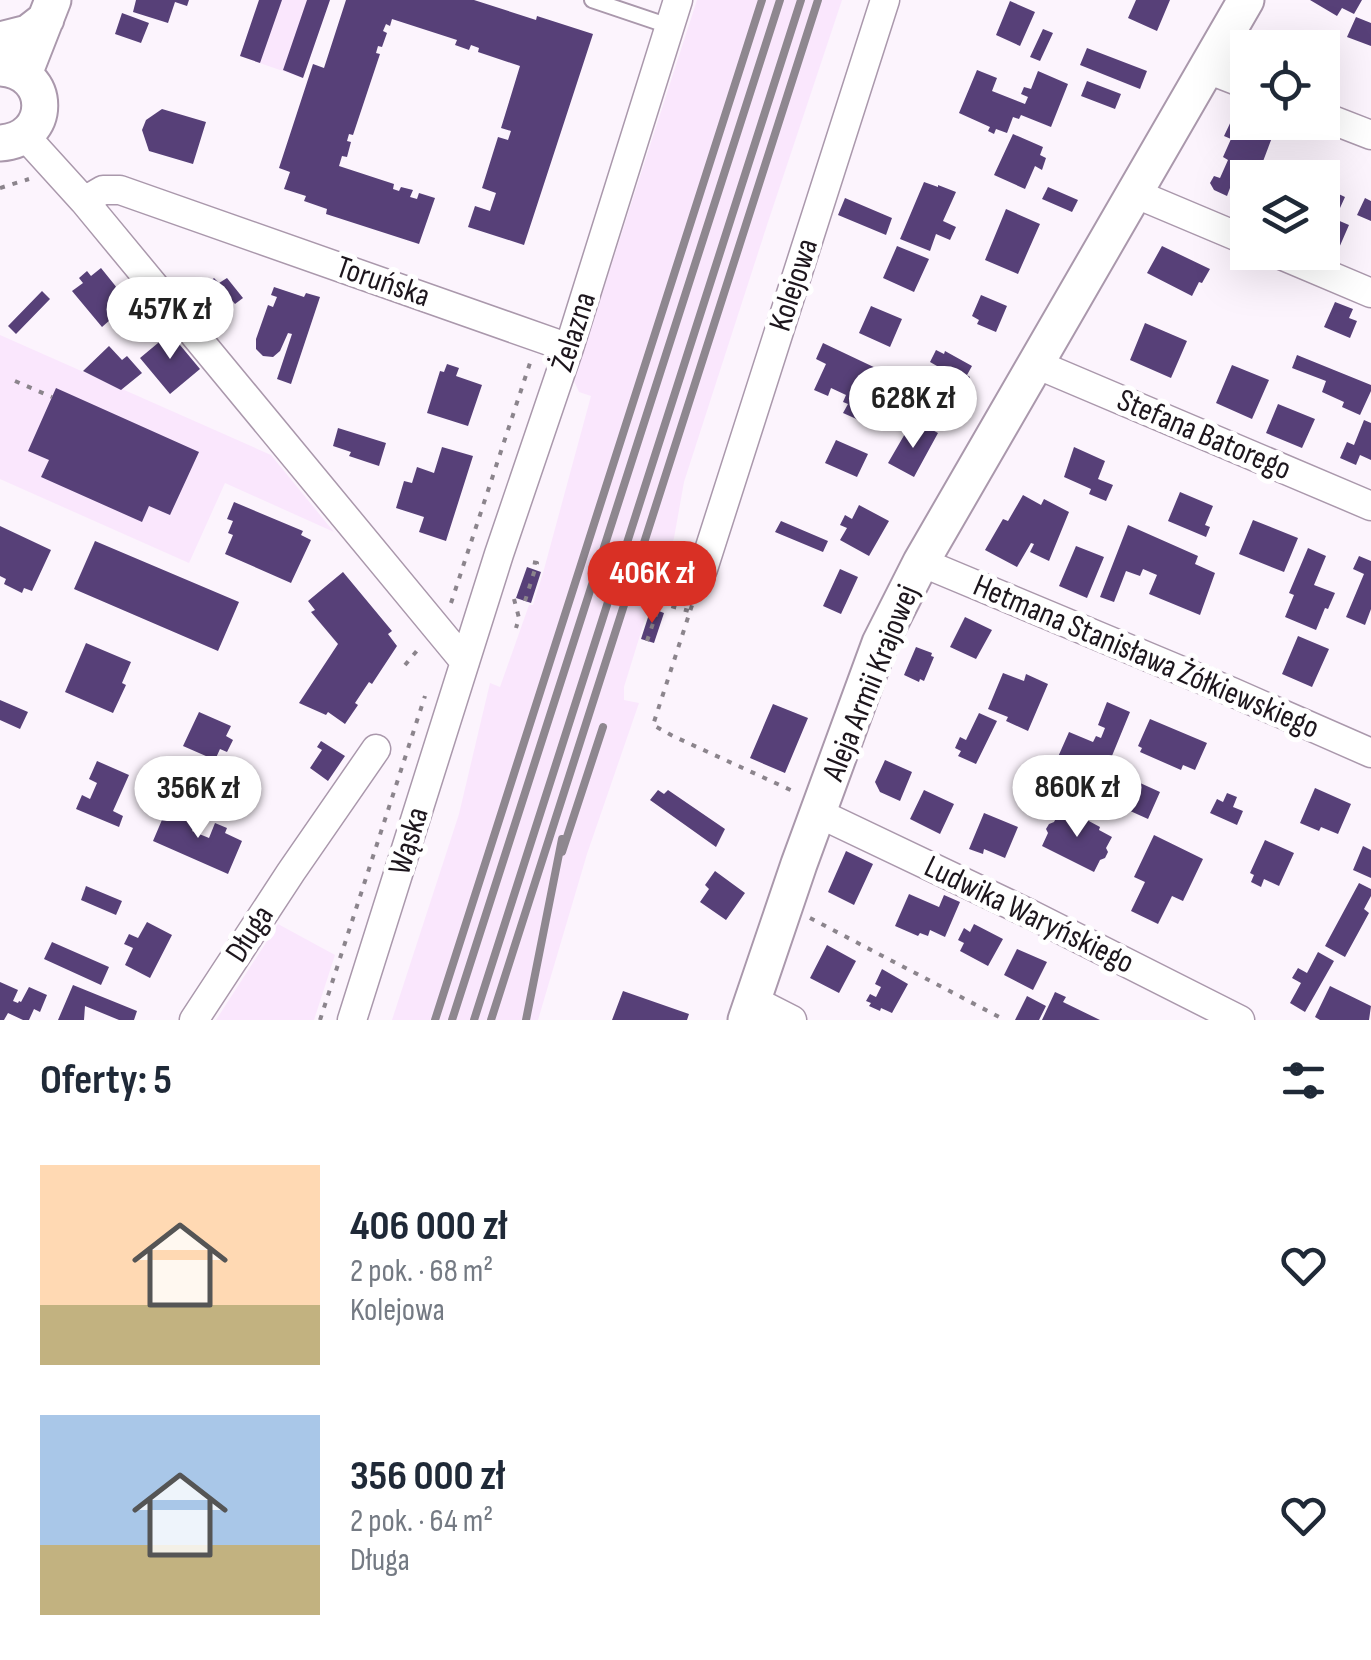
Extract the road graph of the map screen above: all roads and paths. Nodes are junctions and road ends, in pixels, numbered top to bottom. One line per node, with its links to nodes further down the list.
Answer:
1 (592, 0): 5 (lane)
2 (885, 0): 28 (street, Kolejowa)
3 (1246, 0): 7 (street, Aleja Armii Krajowej)
4 (49, 10): 6 (street); 8 (street)
5 (674, 13): 21 (street, Żelazna)
6 (0, 40)
7 (1207, 69): 9 (street); 15 (street, Aleja Armii Krajowej)
8 (12, 71): 12 (street)
9 (1230, 79)
10 (1340, 123): 11 (street)
11 (1371, 136)
12 (13, 140): 16 (street)
13 (28, 179): 14 (path)
14 (0, 188)
15 (1134, 194): 17 (street); 22 (street, Aleja Armii Krajowej)
16 (84, 201): 20 (street, Toruńska); 35 (street)
17 (1230, 234)
18 (1317, 270): 19 (street)
19 (1371, 293)
20 (540, 337): 21 (street, Toruńska); 35 (path)
21 (569, 348): 37 (street, Żelazna)
22 (1036, 364): 25 (street, Stefana Batorego); 27 (street, Aleja Armii Krajowej)
23 (15, 381): 24 (path)
24 (52, 397)
25 (1371, 506)
26 (527, 561): 30 (path)
27 (921, 562): 40 (street, Hetmana Stanisława Żółkiewskiego); 41 (street, Aleja Armii Krajowej)
28 (703, 569): 33 (path)
29 (535, 570): 32 (path)
30 (522, 574)
31 (518, 588): 34 (path)
32 (524, 601)
33 (690, 611): 36 (path); 41 (path)
34 (516, 628)
35 (429, 640): 37 (street)
36 (647, 641)
37 (465, 662): 46 (street, Wąska)
38 (426, 690): 45 (path)
39 (376, 750): 44 (street, Długa)
40 (1371, 754)
41 (811, 804): 43 (street, Aleja Armii Krajowej); 49 (street, Ludwika Waryńskiego)
42 (806, 916): 48 (path)
43 (749, 1010): 47 (street)
44 (194, 1020)
45 (320, 1020)
46 (352, 1020)
47 (792, 1020)
48 (1005, 1020)
49 (1240, 1020)

